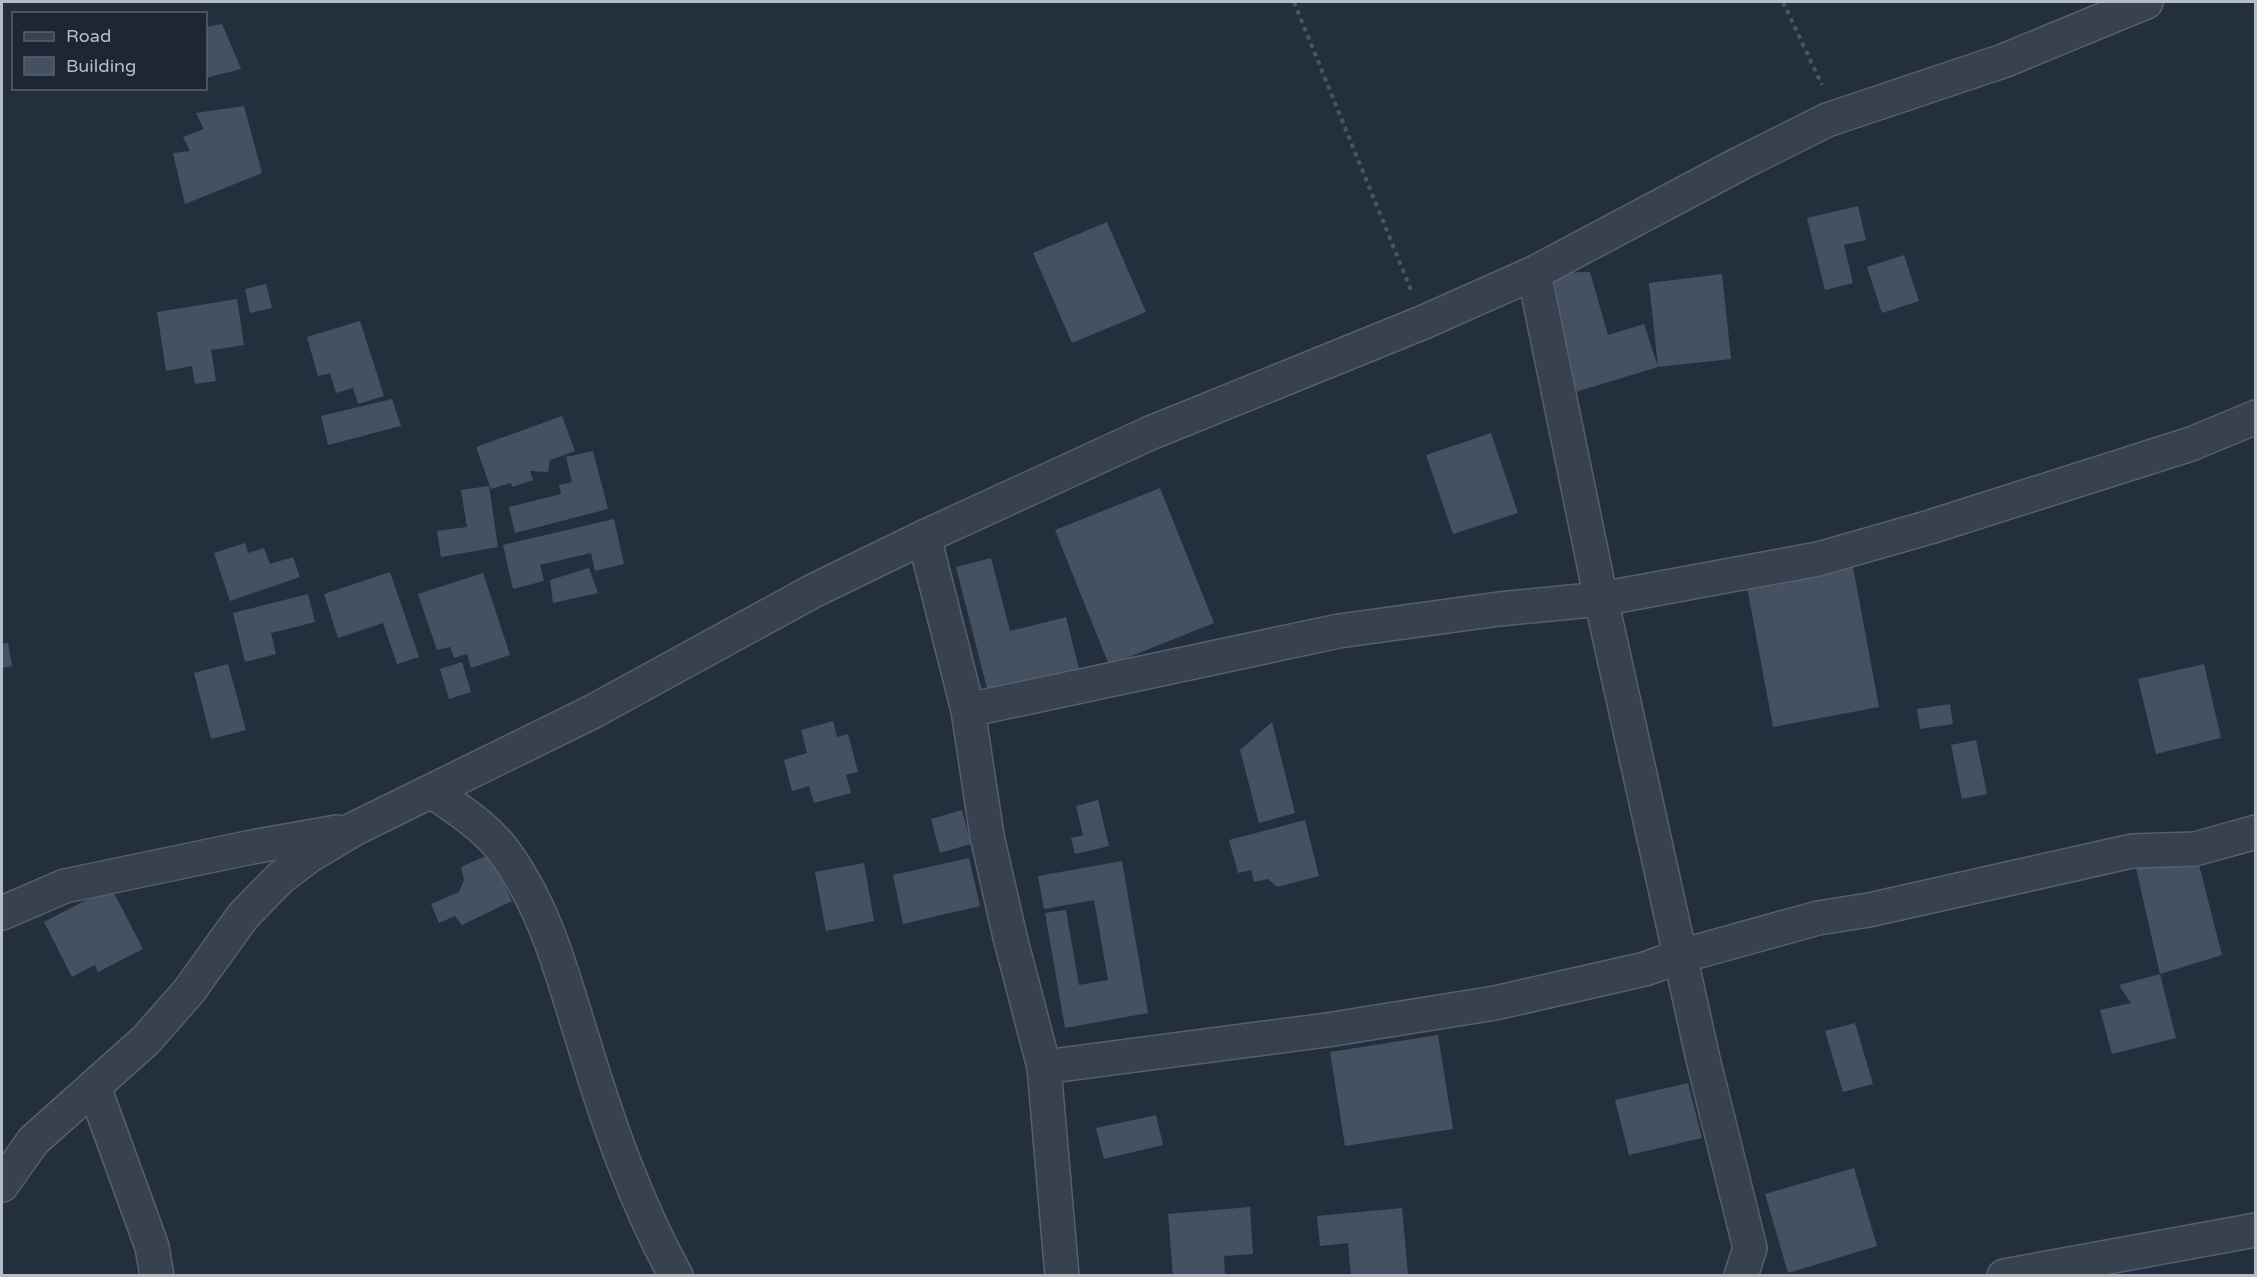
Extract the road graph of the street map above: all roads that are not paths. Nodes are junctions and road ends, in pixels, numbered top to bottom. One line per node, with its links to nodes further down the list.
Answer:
1 (2146, 2): 2 (street)
2 (1534, 273): 4 (street); 5 (street)
3 (2256, 417): 5 (street)
4 (924, 537): 6 (street); 7 (street)
5 (1601, 599): 6 (street); 11 (street)
6 (968, 710): 12 (street)
7 (433, 792): 8 (street); 18 (street)
8 (354, 830): 10 (street); 13 (street)
9 (2256, 832): 11 (street)
10 (2, 913)
11 (1681, 956): 12 (street); 20 (street)
12 (1044, 1066): 19 (street)
13 (94, 1087): 14 (street); 17 (street)
14 (2, 1185)
15 (2256, 1230): 16 (street)
16 (2064, 1270): 21 (street)
17 (157, 1275)
18 (676, 1275)
19 (1062, 1275)
20 (1741, 1275)
21 (2004, 1275)

